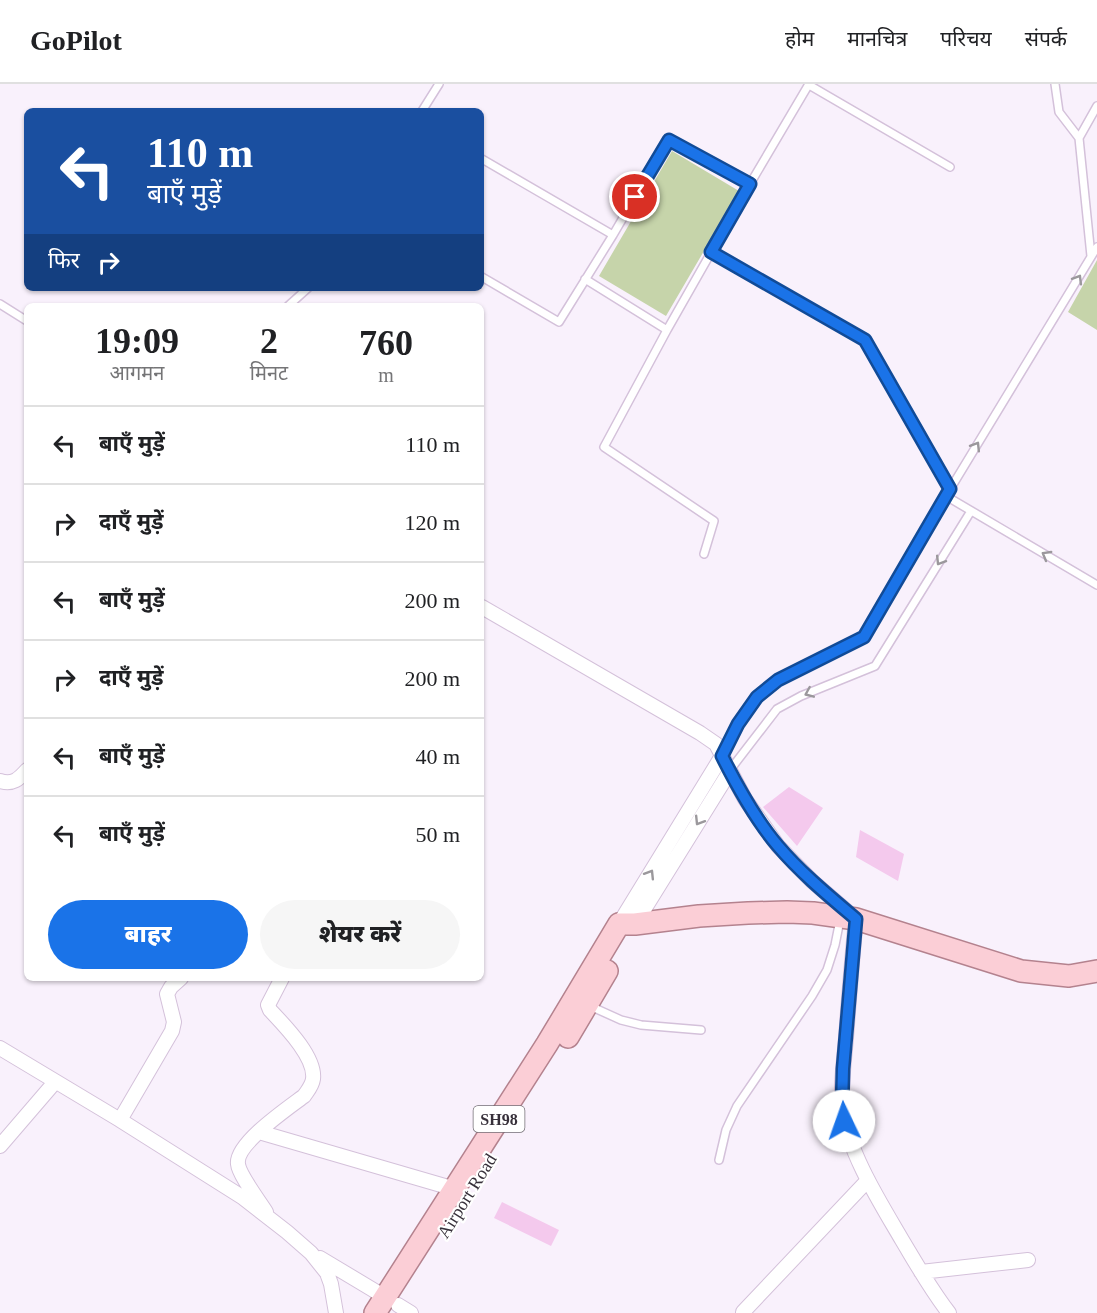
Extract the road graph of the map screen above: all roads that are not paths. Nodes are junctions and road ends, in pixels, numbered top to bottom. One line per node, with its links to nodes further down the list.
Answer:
1 (439, 84): 5 (lane)
2 (809, 84): 8 (lane); 9 (lane)
3 (1055, 84): 6 (lane)
4 (1097, 106): 6 (lane)
5 (425, 108)
6 (1079, 138): 13 (lane)
7 (484, 160): 10 (lane)
8 (950, 167)
9 (750, 184): 10 (lane); 12 (lane)
10 (613, 235): 15 (lane)
11 (1097, 247): 13 (lane)
12 (711, 252): 20 (lane); 21 (lane)
13 (1091, 256): 21 (lane, one-way to 13)
14 (484, 278): 15 (lane)
15 (585, 279): 20 (lane)
16 (305, 291): 17 (lane)
17 (291, 303)
18 (0, 304): 19 (lane)
19 (24, 319)
20 (667, 330): 23 (lane)
21 (948, 492): 22 (lane); 26 (lane)
22 (971, 511): 24 (lane, one-way to 22); 27 (lane, one-way to 27)
23 (704, 554)
24 (1097, 585)
25 (484, 608): 26 (street)
26 (722, 756): 27 (street); 31 (street, one-way to 26)
27 (729, 771): 30 (street); 31 (street, one-way to 31)
28 (24, 773): 29 (street)
29 (0, 782)
30 (848, 918): 31 (main road); 32 (main road); 42 (lane); 43 (street)
31 (627, 924): 35 (main road, Airport Road / SH98); 44 (main road, SH98)
32 (1097, 971)
33 (178, 981): 39 (street)
34 (280, 981): 40 (street)
35 (588, 1005): 36 (lane); 49 (main road, Airport Road / SH98)
36 (701, 1030)
37 (0, 1048): 38 (street)
38 (55, 1082): 39 (street); 41 (street)
39 (120, 1120): 45 (street)
40 (259, 1132): 44 (street); 45 (street)
41 (0, 1146)
42 (719, 1160)
43 (868, 1180): 48 (street); 51 (street)
44 (455, 1189): 49 (main road, SH98)
45 (273, 1221): 46 (street)
46 (311, 1253): 49 (street); 50 (street)
47 (1028, 1260): 48 (street)
48 (921, 1272): 52 (street)
49 (392, 1308)
50 (336, 1313)
51 (744, 1313)
52 (949, 1313)

